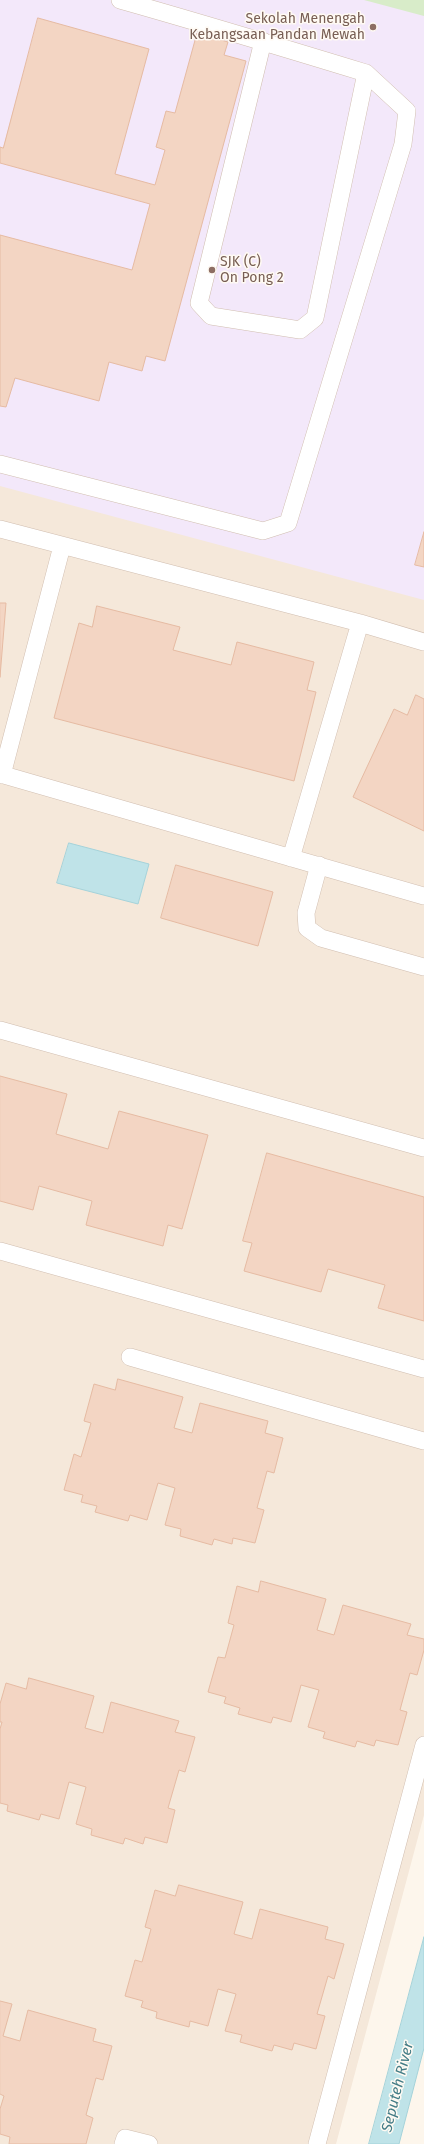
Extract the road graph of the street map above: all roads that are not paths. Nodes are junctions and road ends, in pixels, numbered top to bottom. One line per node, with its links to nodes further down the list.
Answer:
1 (120, 0): 2 (lane)
2 (263, 41): 3 (lane); 3 (lane)
3 (366, 73): 4 (lane)
4 (0, 464)
5 (0, 529): 6 (lane)
6 (62, 546): 7 (lane); 9 (lane)
7 (360, 623): 8 (lane); 10 (lane)
8 (424, 642)
9 (1, 775): 10 (lane)
10 (290, 858): 11 (lane)
11 (319, 865): 12 (lane); 13 (lane)
12 (424, 896)
13 (424, 967)
14 (0, 1030): 15 (lane)
15 (424, 1148)
16 (0, 1251): 18 (lane)
17 (130, 1357): 19 (lane)
18 (424, 1369)
19 (424, 1441)
20 (424, 1745): 23 (lane)
21 (123, 2144): 22 (lane)
22 (149, 2144)
23 (317, 2144)

